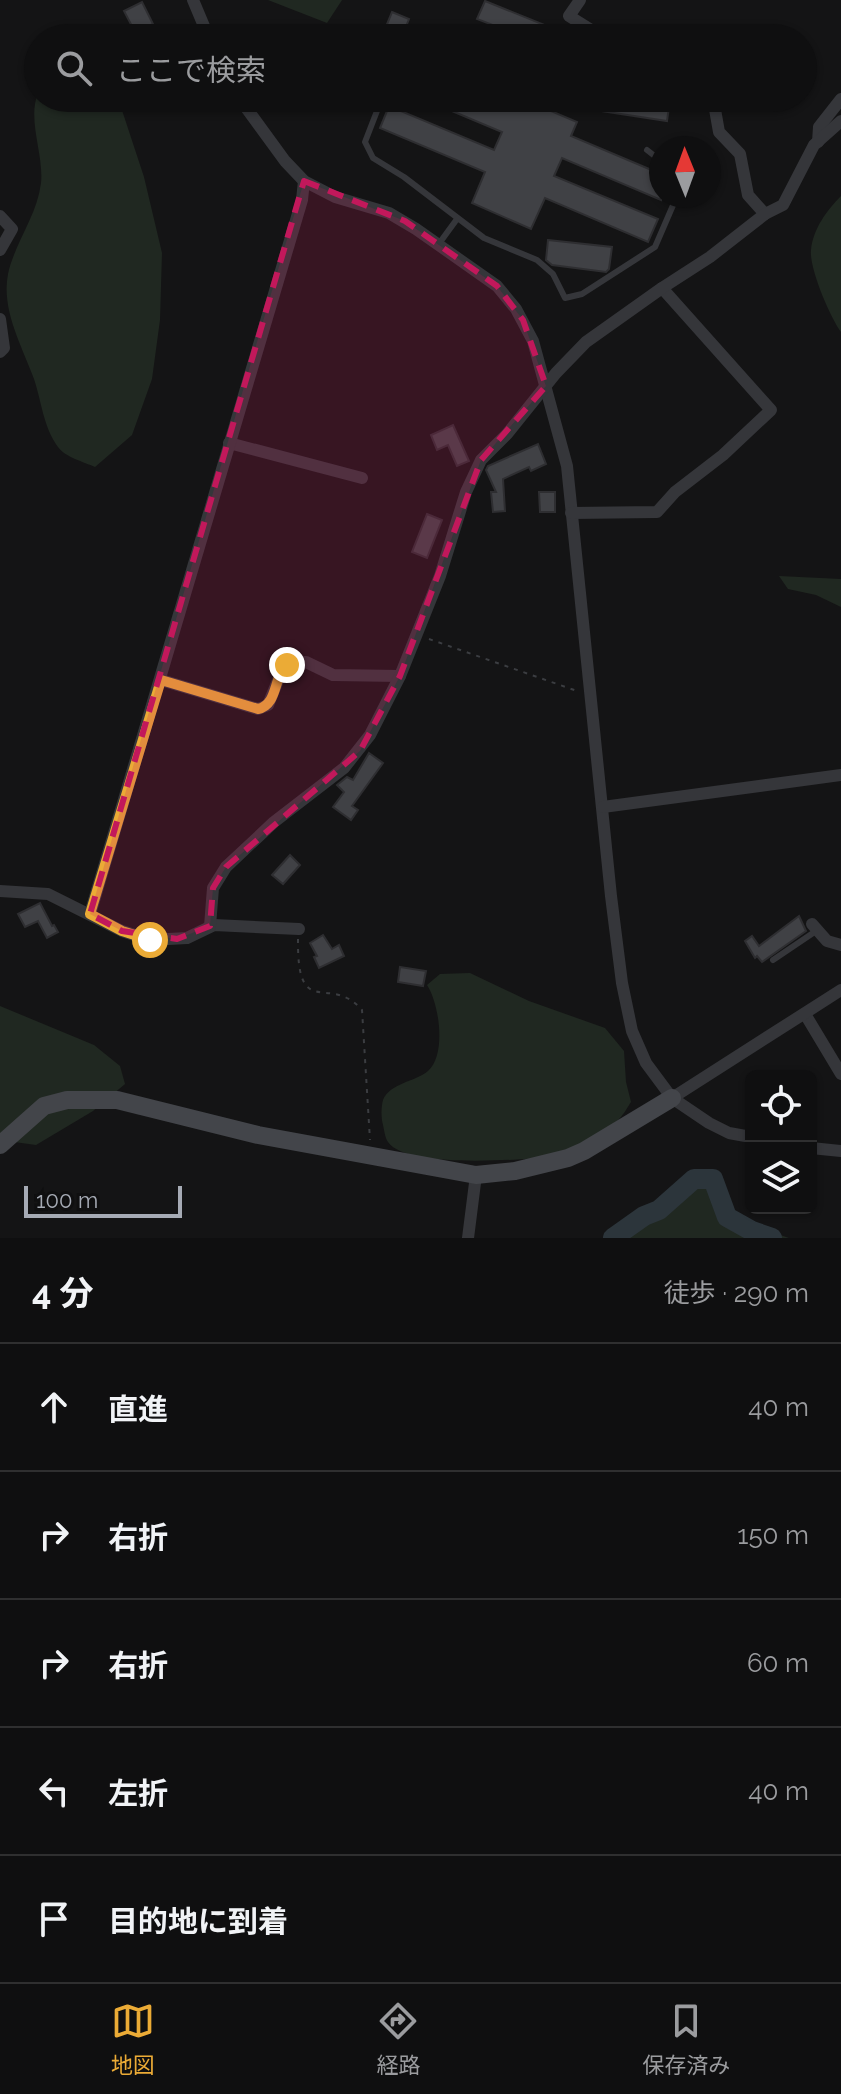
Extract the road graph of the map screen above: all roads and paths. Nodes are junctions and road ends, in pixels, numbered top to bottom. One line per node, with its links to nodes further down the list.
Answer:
1 (193, 0): 3 (street)
2 (580, 0): 4 (street)
3 (203, 24)
4 (582, 24)
5 (841, 99): 10 (street)
6 (249, 112): 11 (street)
7 (376, 112): 15 (lane)
8 (715, 112): 13 (street)
9 (841, 121): 10 (street)
10 (818, 142): 13 (street)
11 (304, 181): 16 (street); 22 (street)
12 (672, 208): 15 (lane)
13 (765, 214): 18 (street)
14 (0, 216): 17 (street)
15 (457, 219): 16 (lane)
16 (438, 245): 21 (street)
17 (0, 250)
18 (662, 288): 21 (street); 24 (street)
19 (0, 319): 20 (street)
20 (0, 352)
21 (546, 386): 24 (street); 25 (street)
22 (229, 443): 23 (street); 27 (street)
23 (362, 478)
24 (571, 513): 28 (street)
25 (416, 634): 26 (street); 28 (path)
26 (400, 676): 27 (street); 33 (street)
27 (161, 680): 32 (street)
28 (590, 692): 30 (street)
29 (841, 775): 30 (street)
30 (603, 807): 41 (street)
31 (0, 891): 32 (street)
32 (90, 914): 33 (street)
33 (210, 926): 35 (street)
34 (814, 928): 36 (street); 37 (lane)
35 (299, 929): 46 (path)
36 (841, 945)
37 (773, 960)
38 (841, 990): 39 (street)
39 (805, 1014): 40 (street); 41 (street)
40 (841, 1074)
41 (672, 1098): 42 (street); 47 (street)
42 (745, 1135)
43 (0, 1145): 46 (street)
44 (817, 1149): 45 (street)
45 (841, 1151)
46 (371, 1158): 47 (street)
47 (476, 1175): 48 (street)
48 (468, 1238)

